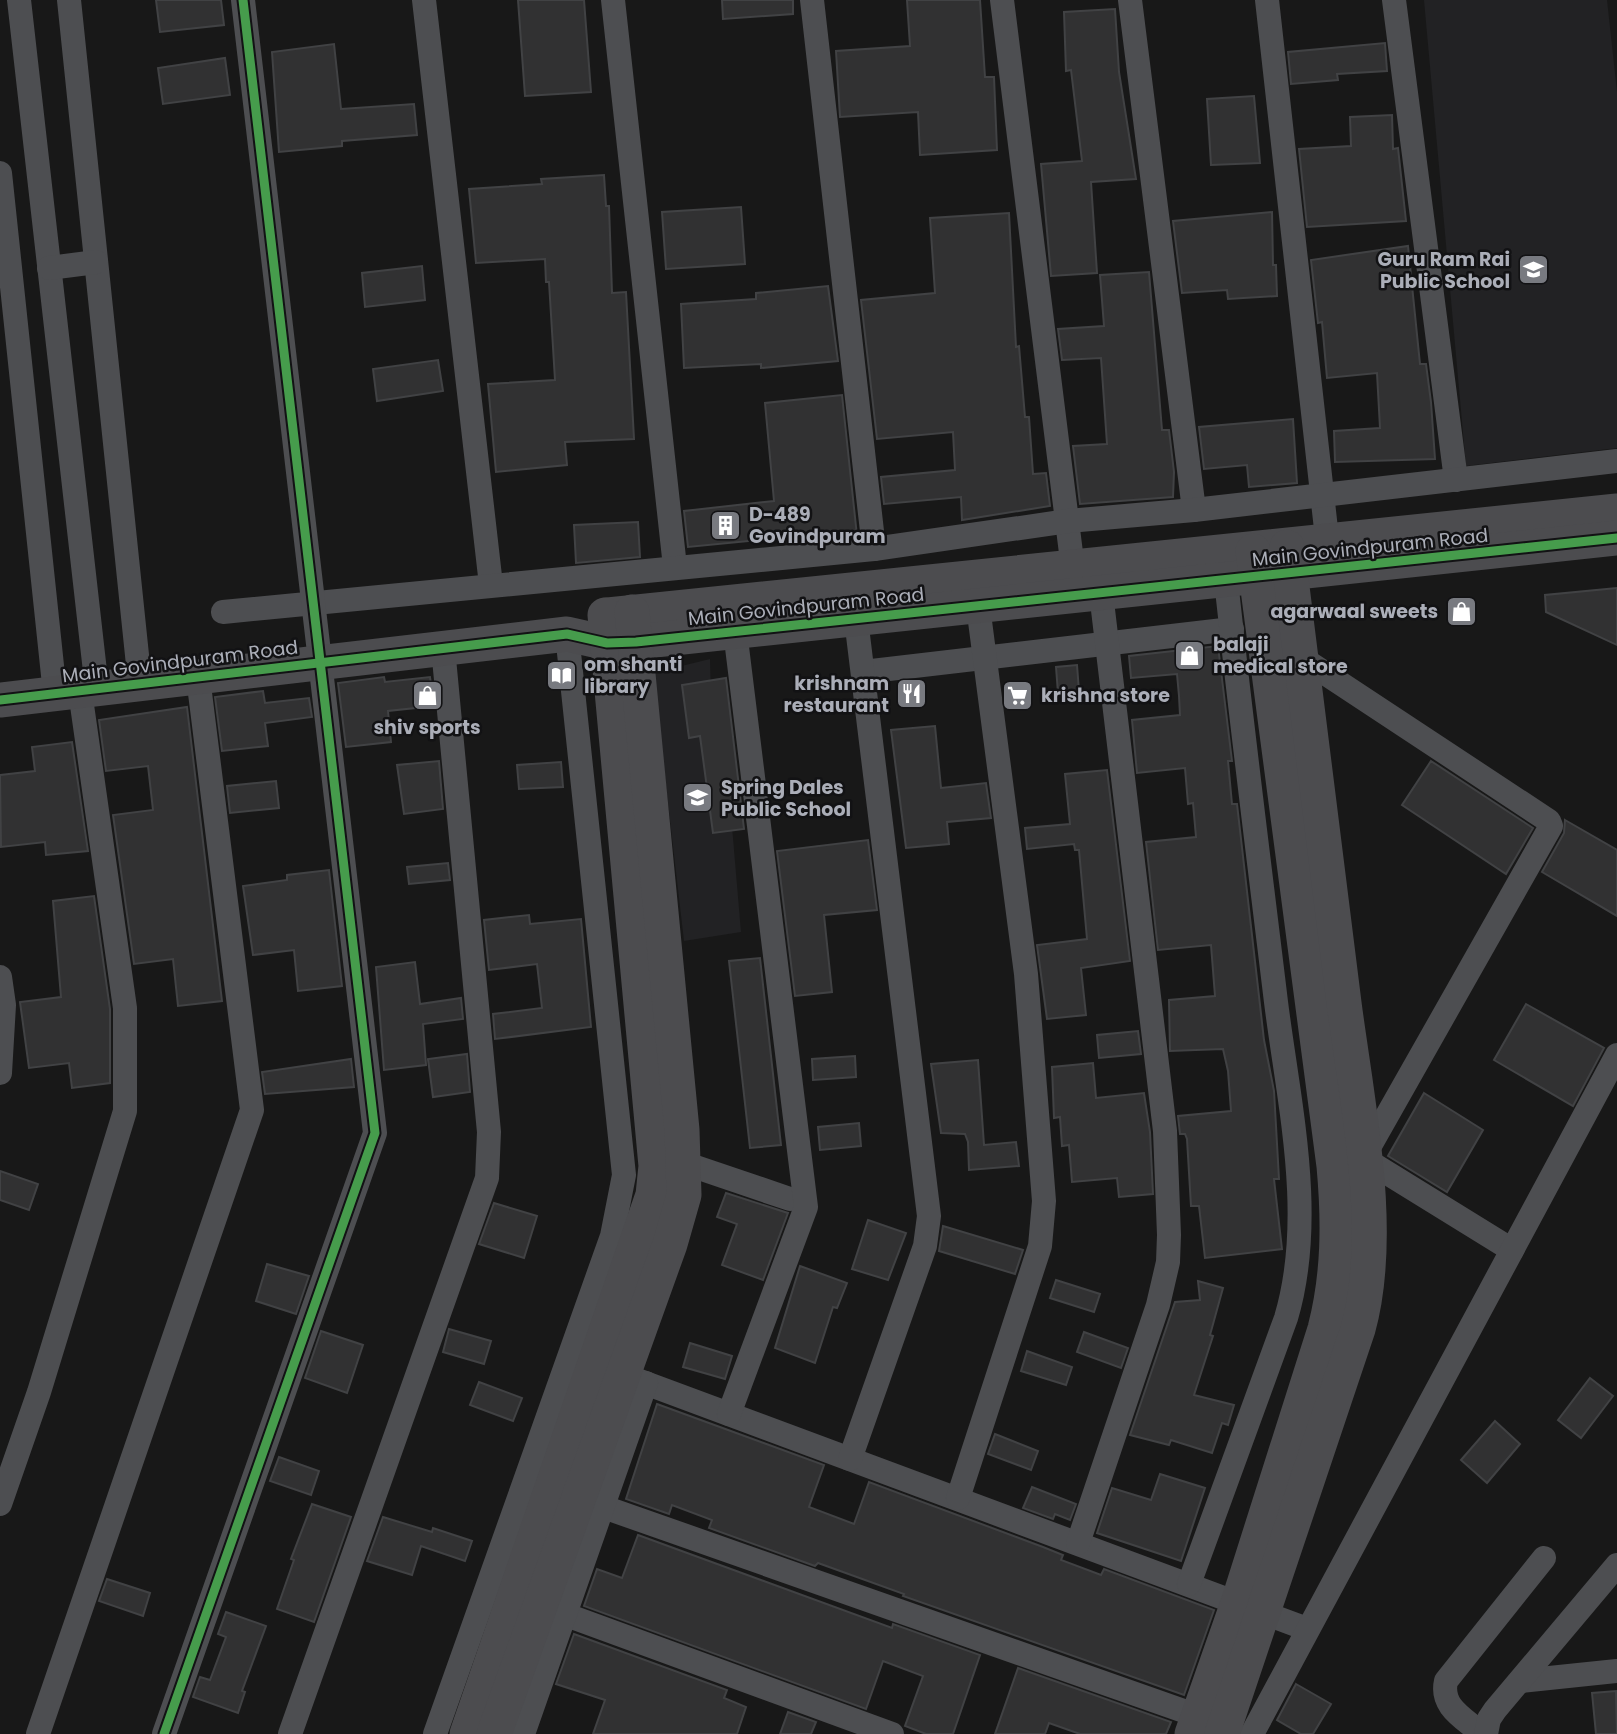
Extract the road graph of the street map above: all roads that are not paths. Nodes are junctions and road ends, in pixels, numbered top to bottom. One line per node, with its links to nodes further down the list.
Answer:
1 (19, 0): 13 (street)
2 (69, 0): 12 (street)
3 (243, 0): 31 (street)
4 (424, 0): 29 (street)
5 (613, 0): 26 (street)
6 (812, 0): 23 (street)
7 (1002, 0): 21 (street)
8 (1130, 0): 19 (street)
9 (1267, 0): 18 (street)
10 (1394, 0): 17 (street)
11 (0, 173): 15 (street)
12 (96, 262): 13 (street); 46 (street)
13 (49, 268): 14 (street)
14 (69, 448): 15 (street); 47 (street)
15 (30, 454): 47 (street)
16 (1617, 461): 17 (street)
17 (1456, 480): 18 (street)
18 (1323, 494): 19 (street); 24 (street)
19 (1194, 510): 21 (street)
20 (1617, 511): 24 (street, Main Govindpuram Road)
21 (1068, 521): 23 (street); 27 (street)
22 (1617, 538): 24 (street, Main Govindpuram Road)
23 (874, 548): 26 (street)
24 (1329, 556): 25 (street, Main Govindpuram Road)
25 (1289, 560): 28 (street, Main Govindpuram Road); 42 (street)
26 (675, 567): 29 (street)
27 (1073, 569): 28 (street, Main Govindpuram Road); 35 (street, Main Govindpuram Road)
28 (1245, 569): 30 (street, Main Govindpuram Road); 36 (street); 66 (street)
29 (491, 585): 31 (street)
30 (1101, 593): 32 (street, Main Govindpuram Road); 39 (street)
31 (312, 604): 33 (street); 43 (street)
32 (978, 606): 34 (street, Main Govindpuram Road); 41 (street)
33 (223, 612)
34 (856, 619): 37 (street, Main Govindpuram Road); 44 (street)
35 (620, 628): 37 (street, Main Govindpuram Road); 38 (street, Main Govindpuram Road); 53 (street); 77 (street)
36 (1232, 629): 39 (street); 65 (street)
37 (735, 631): 57 (street)
38 (567, 634): 40 (street, Main Govindpuram Road); 76 (street)
39 (1109, 644): 41 (street); 62 (street)
40 (443, 648): 43 (street, Main Govindpuram Road); 75 (street)
41 (984, 658): 44 (street); 59 (street)
42 (1302, 658): 52 (street); 52 (street)
43 (319, 663): 45 (street, Main Govindpuram Road); 74 (street)
44 (863, 672): 58 (street)
45 (198, 677): 46 (street, Main Govindpuram Road); 73 (street)
46 (140, 684): 47 (street, Main Govindpuram Road)
47 (77, 691): 48 (street, Main Govindpuram Road); 61 (street)
48 (0, 700)
49 (0, 977): 51 (street)
50 (1617, 1055): 55 (street)
51 (0, 1073)
52 (1363, 1158): 55 (street); 66 (street)
53 (684, 1163): 54 (street); 56 (street)
54 (789, 1199)
55 (1512, 1250): 68 (street)
56 (634, 1379): 57 (street); 60 (street)
57 (729, 1414): 58 (street)
58 (849, 1458): 59 (street)
59 (958, 1499): 62 (street)
60 (590, 1502): 67 (street); 71 (street)
61 (0, 1504)
62 (1078, 1543): 65 (street)
63 (1544, 1558): 80 (street)
64 (1617, 1564): 70 (street)
65 (1189, 1584): 66 (street)
66 (1252, 1608): 68 (street); 71 (street)
67 (552, 1610): 72 (street); 78 (street)
68 (1307, 1629): 79 (street)
69 (1617, 1671): 70 (street)
70 (1521, 1681): 80 (street)
71 (1204, 1728)
72 (516, 1730)
73 (38, 1734)
74 (164, 1734)
75 (290, 1734)
76 (435, 1734)
77 (467, 1734)
78 (892, 1734)
79 (1252, 1734)
80 (1484, 1734)

